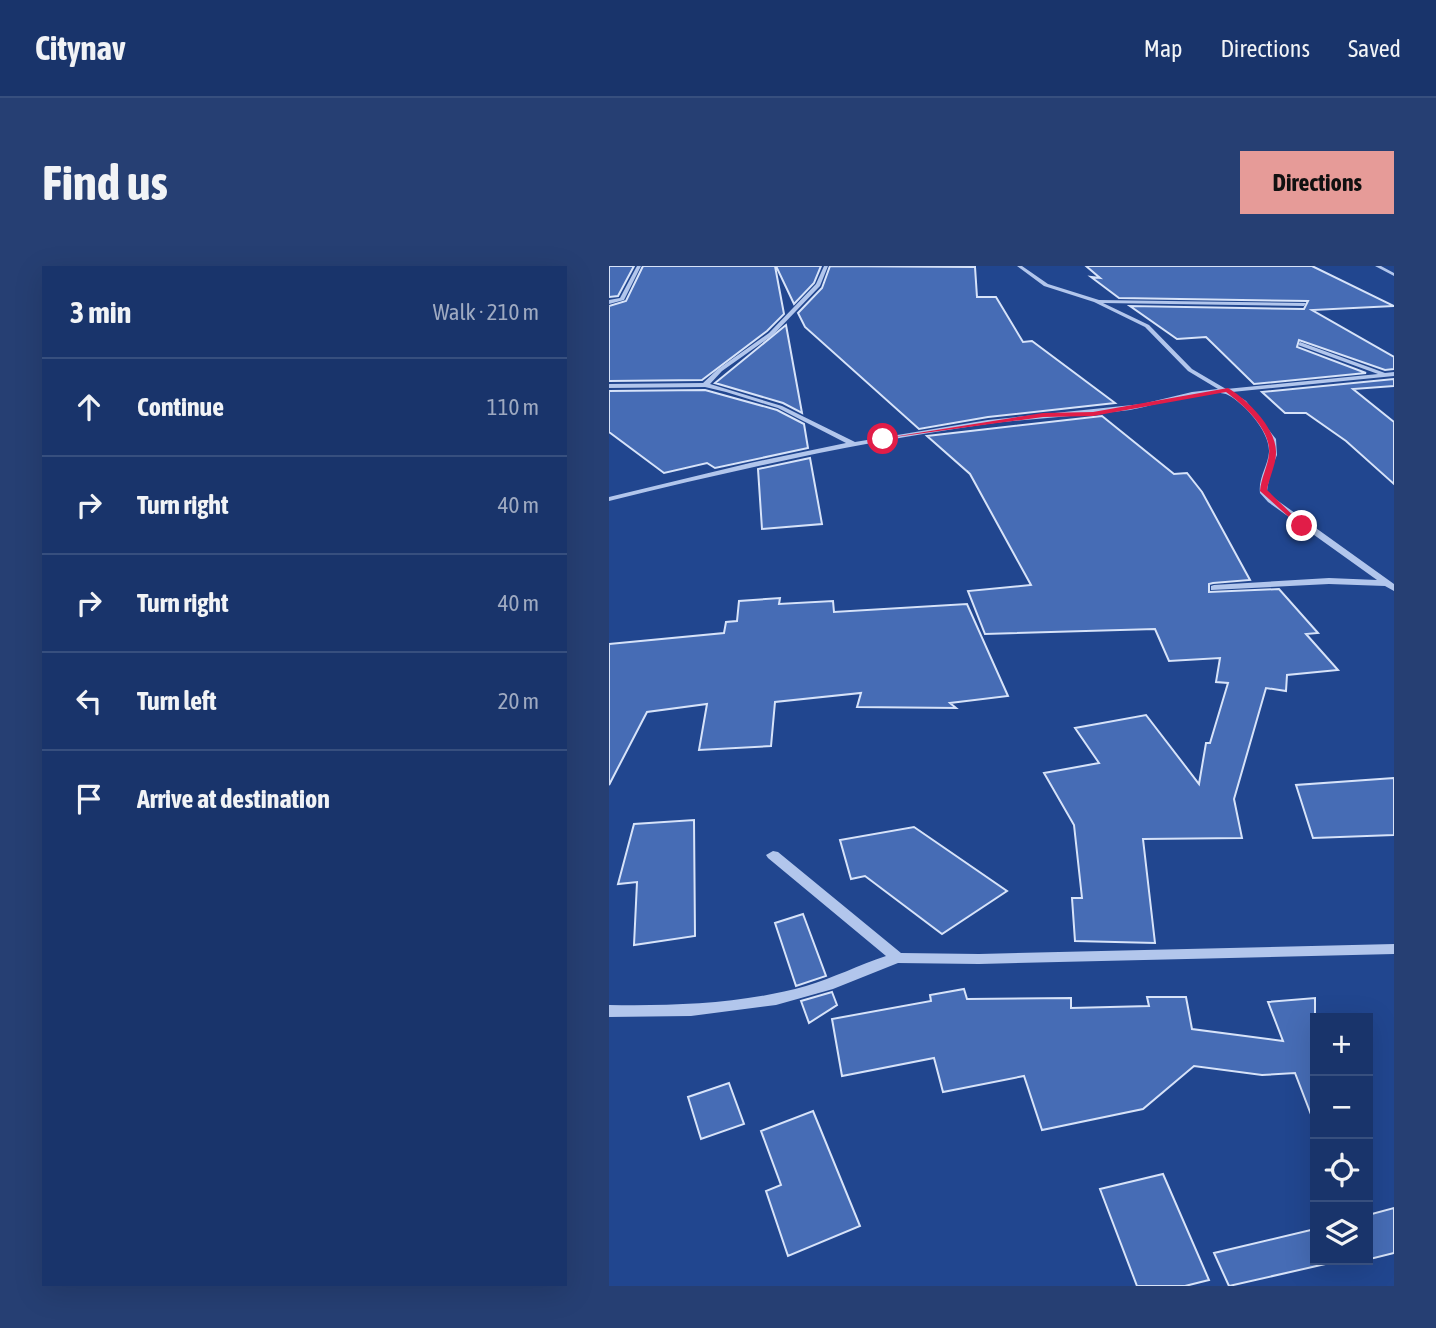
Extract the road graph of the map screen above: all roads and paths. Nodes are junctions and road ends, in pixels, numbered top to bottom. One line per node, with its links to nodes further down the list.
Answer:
1 (639, 266): 7 (street)
2 (826, 266): 11 (street)
3 (1019, 266): 6 (street)
4 (1377, 266): 5 (street)
5 (1394, 275)
6 (1096, 301): 8 (street); 13 (street)
7 (609, 302)
8 (1304, 304)
9 (1300, 344): 10 (street)
10 (1390, 374): 13 (street)
11 (705, 385): 12 (street); 14 (street)
12 (609, 386)
13 (1228, 390): 14 (street); 16 (street)
14 (853, 444): 15 (street)
15 (609, 499)
16 (1384, 583): 17 (street); 18 (street)
17 (1214, 588)
18 (1394, 588)
19 (773, 855): 21 (street)
20 (1394, 949): 21 (street)
21 (898, 958): 22 (street)
22 (609, 1011)

